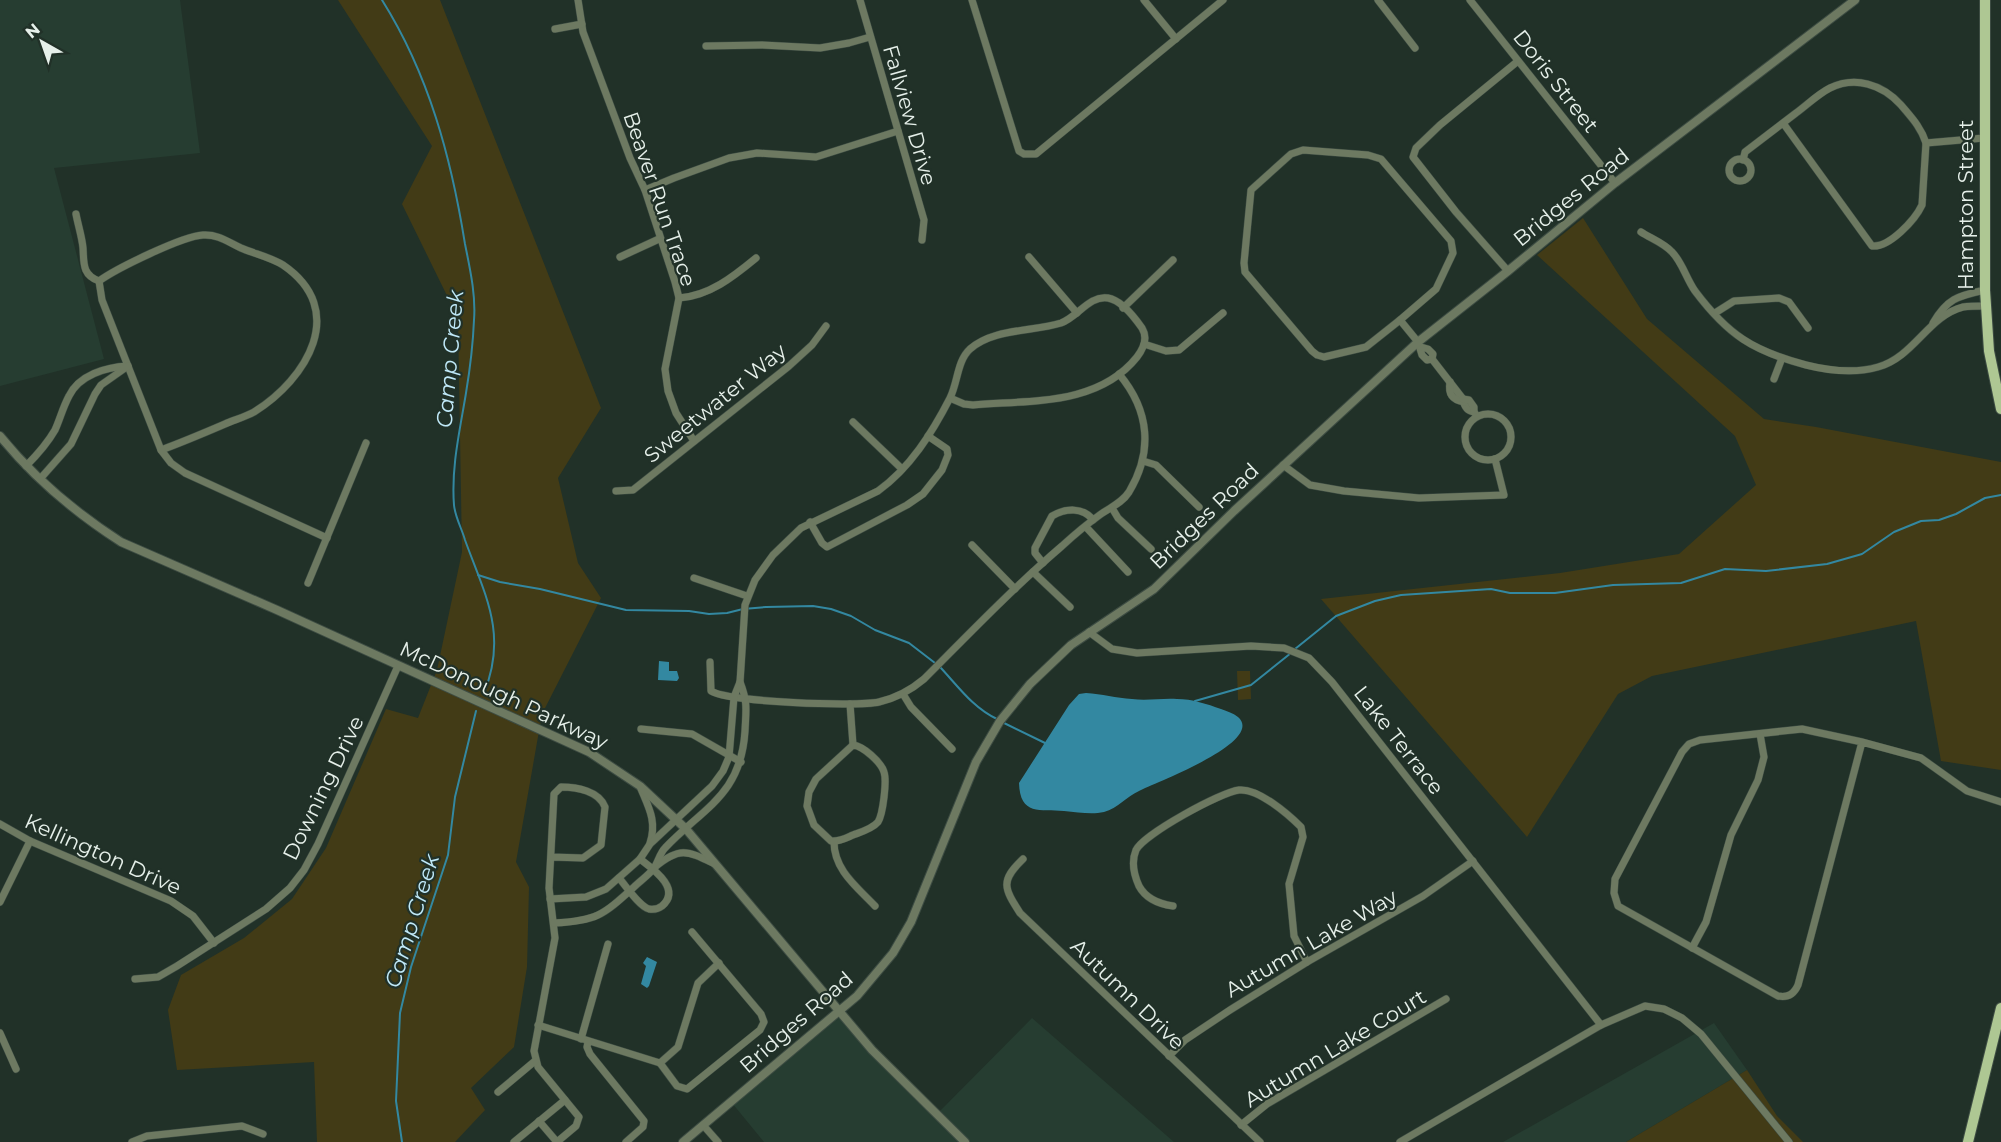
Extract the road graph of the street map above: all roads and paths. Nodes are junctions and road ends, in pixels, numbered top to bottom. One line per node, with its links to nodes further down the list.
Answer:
1 (578, 0): 10 (street, Beaver Run Trace)
2 (860, 0): 12 (street, Fallview Drive)
3 (972, 0): 13 (street)
4 (1144, 0): 13 (street)
5 (1224, 0): 13 (street)
6 (1378, 0): 15 (street)
7 (1470, 0): 16 (street, Doris Street)
8 (1855, 0): 22 (street, Bridges Road)
9 (1985, 0): 19 (main road, Hampton Street)
10 (582, 24): 11 (street); 23 (street, Beaver Run Trace)
11 (555, 29)
12 (870, 37): 14 (street); 18 (street, Fallview Drive)
13 (1176, 39)
14 (705, 46)
15 (1415, 48)
16 (1518, 61): 22 (street, Doris Street); 32 (street)
17 (1783, 123): 20 (street); 20 (street); 21 (street)
18 (898, 131): 23 (street); 27 (street, Fallview Drive)
19 (1984, 138): 20 (street); 34 (main road, Hampton Street)
20 (1926, 143)
21 (1743, 160)
22 (1615, 183): 32 (street, Bridges Road)
23 (645, 190): 26 (street, Beaver Run Trace)
24 (76, 214): 33 (street)
25 (1641, 232): 40 (street)
26 (660, 239): 28 (street); 35 (street, Beaver Run Trace)
27 (922, 240)
28 (620, 257)
29 (1029, 257): 38 (street)
30 (756, 258): 35 (street)
31 (1173, 260): 37 (street)
32 (1508, 271): 46 (street, Bridges Road)
33 (99, 281): 48 (street); 61 (street)
34 (1984, 290): 36 (main road, Hampton Street); 44 (street)
35 (679, 298): 59 (street, Beaver Run Trace)
36 (1986, 306): 44 (street); 54 (main road, Hampton Street)
37 (1124, 308): 38 (street); 45 (street)
38 (1077, 313): 53 (street)
39 (1223, 313): 45 (street)
40 (1715, 313): 43 (street); 47 (street)
41 (1400, 320): 41 (street); 46 (street)
42 (826, 326): 59 (street, Sweetwater Way)
43 (1808, 328)
44 (1930, 328): 47 (street)
45 (1144, 344): 50 (street)
46 (1420, 344): 55 (street); 64 (street, Bridges Road)
47 (1782, 358): 51 (street)
48 (128, 366): 49 (street); 52 (street); 61 (street)
49 (100, 371): 52 (street); 65 (street)
50 (1119, 374): 53 (street); 63 (street)
51 (1774, 379)
52 (106, 381): 67 (street)
53 (950, 399): 58 (street)
54 (2001, 409)
55 (1476, 415): 62 (street); 62 (street)
56 (853, 422): 66 (street)
57 (0, 436): 65 (street, McDonough Parkway)
58 (928, 436): 66 (street); 72 (street)
59 (694, 441): 68 (street, Sweetwater Way)
60 (366, 443): 74 (street)
61 (161, 450): 74 (street)
62 (1495, 459): 64 (street)
63 (1143, 461): 69 (street); 70 (street)
64 (1283, 465): 85 (street, Bridges Road)
65 (26, 466): 67 (street, McDonough Parkway)
66 (903, 470): 72 (street)
67 (40, 479): 87 (street, McDonough Parkway)
68 (616, 491)
69 (1199, 507)
70 (1112, 508): 71 (street); 76 (street)
71 (1093, 520): 73 (street); 77 (street)
72 (810, 522): 83 (street)
73 (1086, 526): 77 (street); 79 (street)
74 (327, 538): 81 (street)
75 (972, 545): 82 (street)
76 (1152, 549)
77 (1043, 563): 78 (street)
78 (1033, 572): 82 (street); 84 (street)
79 (1128, 572)
80 (694, 578): 83 (street)
81 (308, 583)
82 (1015, 589): 89 (street)
83 (747, 596): 88 (street)
84 (1070, 607)
85 (1089, 632): 111 (street, Lake Terrace); 130 (street, Bridges Road)
86 (710, 662): 90 (street)
87 (398, 666): 100 (street, McDonough Parkway); 122 (street, Downing Drive)
88 (740, 682): 90 (street); 91 (street)
89 (903, 694): 92 (street); 97 (street)
90 (734, 697): 91 (street); 98 (street)
91 (747, 700): 92 (street); 99 (street)
92 (850, 704): 96 (street)
93 (641, 729): 98 (street)
94 (1760, 734): 95 (street); 124 (street); 124 (street)
95 (1862, 742): 101 (street); 124 (street)
96 (853, 745): 106 (street); 106 (street)
97 (952, 749)
98 (729, 757): 99 (street); 102 (street)
99 (741, 762): 104 (street)
100 (640, 786): 102 (street, McDonough Parkway); 107 (street)
101 (2001, 801)
102 (677, 819): 104 (street, McDonough Parkway); 107 (street)
103 (0, 824): 105 (street, Kellington Drive)
104 (686, 829): 112 (street, McDonough Parkway); 113 (street)
105 (30, 841): 117 (street); 122 (street, Kellington Drive)
106 (834, 842): 118 (street)
107 (650, 844): 109 (street)
108 (552, 857): 108 (street); 116 (street)
109 (640, 859): 113 (street); 114 (street)
110 (1023, 860): 135 (street, Autumn Drive)
111 (1473, 861): 125 (street, Autumn Lake Way); 132 (street, Lake Terrace)
112 (716, 865): 113 (street); 130 (street, McDonough Parkway)
113 (654, 869): 115 (street); 115 (street)
114 (619, 878): 115 (street); 116 (street)
115 (630, 891): 120 (street)
116 (550, 899): 120 (street)
117 (0, 902)
118 (875, 906)
119 (1173, 906): 125 (street)
120 (554, 923): 131 (street)
121 (692, 932): 126 (street)
122 (214, 943): 127 (street, Downing Drive)
123 (608, 944): 134 (street)
124 (1692, 948)
125 (1307, 962): 135 (street, Autumn Lake Way)
126 (719, 963): 137 (street); 137 (street)
127 (135, 979)
128 (1446, 999): 143 (street, Autumn Lake Court)
129 (2001, 1008): 155 (main road)
130 (839, 1012): 142 (street, Bridges Road); 151 (street, McDonough Parkway)
131 (538, 1025): 134 (street); 136 (street)
132 (1601, 1025): 153 (street); 154 (street)
133 (0, 1033): 138 (street)
134 (584, 1040): 137 (street); 148 (street)
135 (1169, 1056): 143 (street, Autumn Drive)
136 (536, 1061): 139 (street); 140 (street)
137 (660, 1063)
138 (16, 1069)
139 (498, 1092)
140 (565, 1100): 141 (street); 147 (street)
141 (539, 1121): 146 (street); 147 (street)
142 (703, 1125): 149 (street, Bridges Road); 150 (street)
143 (1241, 1125): 152 (street, Autumn Drive)
144 (263, 1134): 145 (street)
145 (132, 1142)
146 (514, 1142)
147 (557, 1142)
148 (626, 1142)
149 (683, 1142)
150 (718, 1142)
151 (965, 1142)
152 (1260, 1142)
153 (1400, 1142)
154 (1789, 1142)
155 (1968, 1142)

